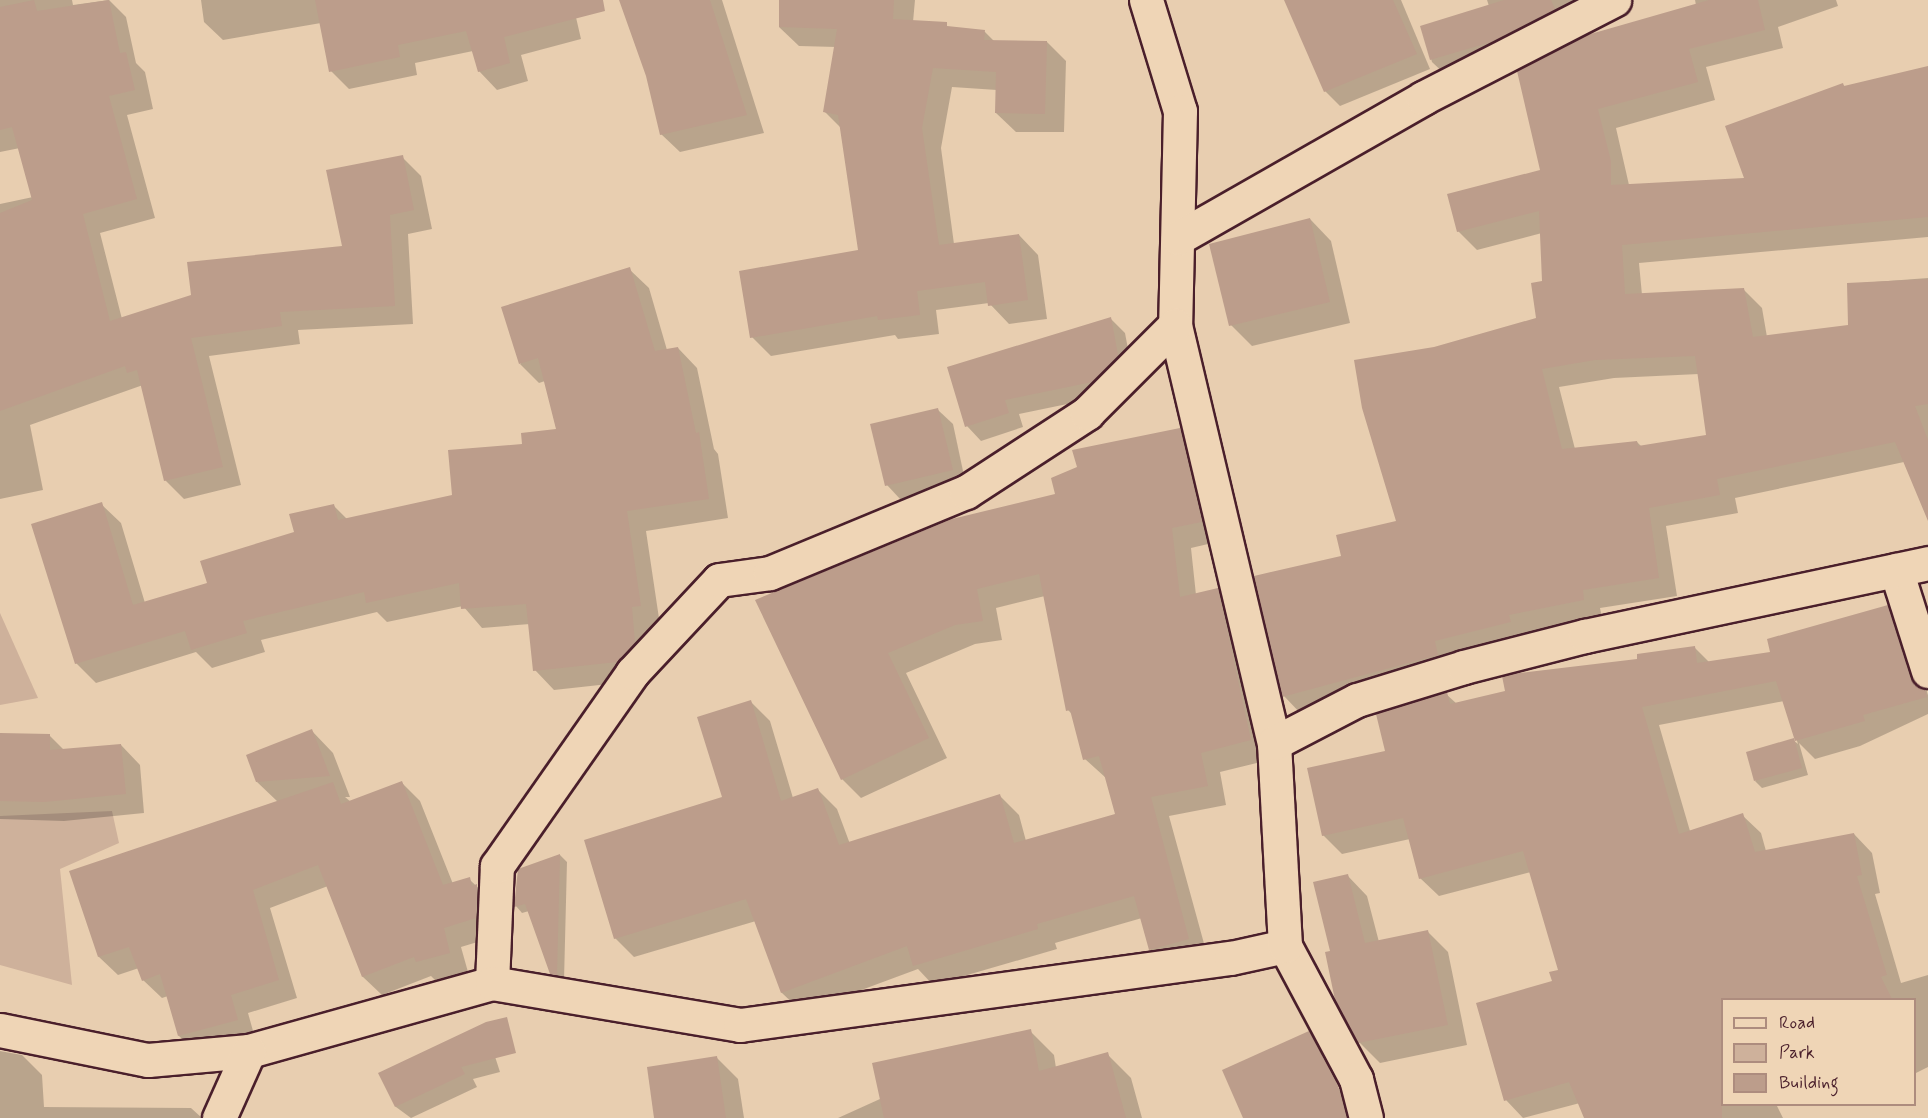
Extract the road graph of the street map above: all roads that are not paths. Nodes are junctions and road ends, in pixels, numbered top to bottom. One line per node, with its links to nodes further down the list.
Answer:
1 (1146, 0): 3 (street)
2 (1614, 0): 3 (street)
3 (1178, 238): 4 (street)
4 (1175, 325): 8 (street); 10 (street)
5 (1928, 563): 6 (street)
6 (1896, 570): 7 (street); 8 (street)
7 (1928, 671)
8 (1274, 743): 9 (street)
9 (1285, 946): 10 (street); 14 (street)
10 (492, 983): 12 (street)
11 (0, 1029): 12 (street)
12 (249, 1051): 13 (street)
13 (219, 1118)
14 (1366, 1118)

